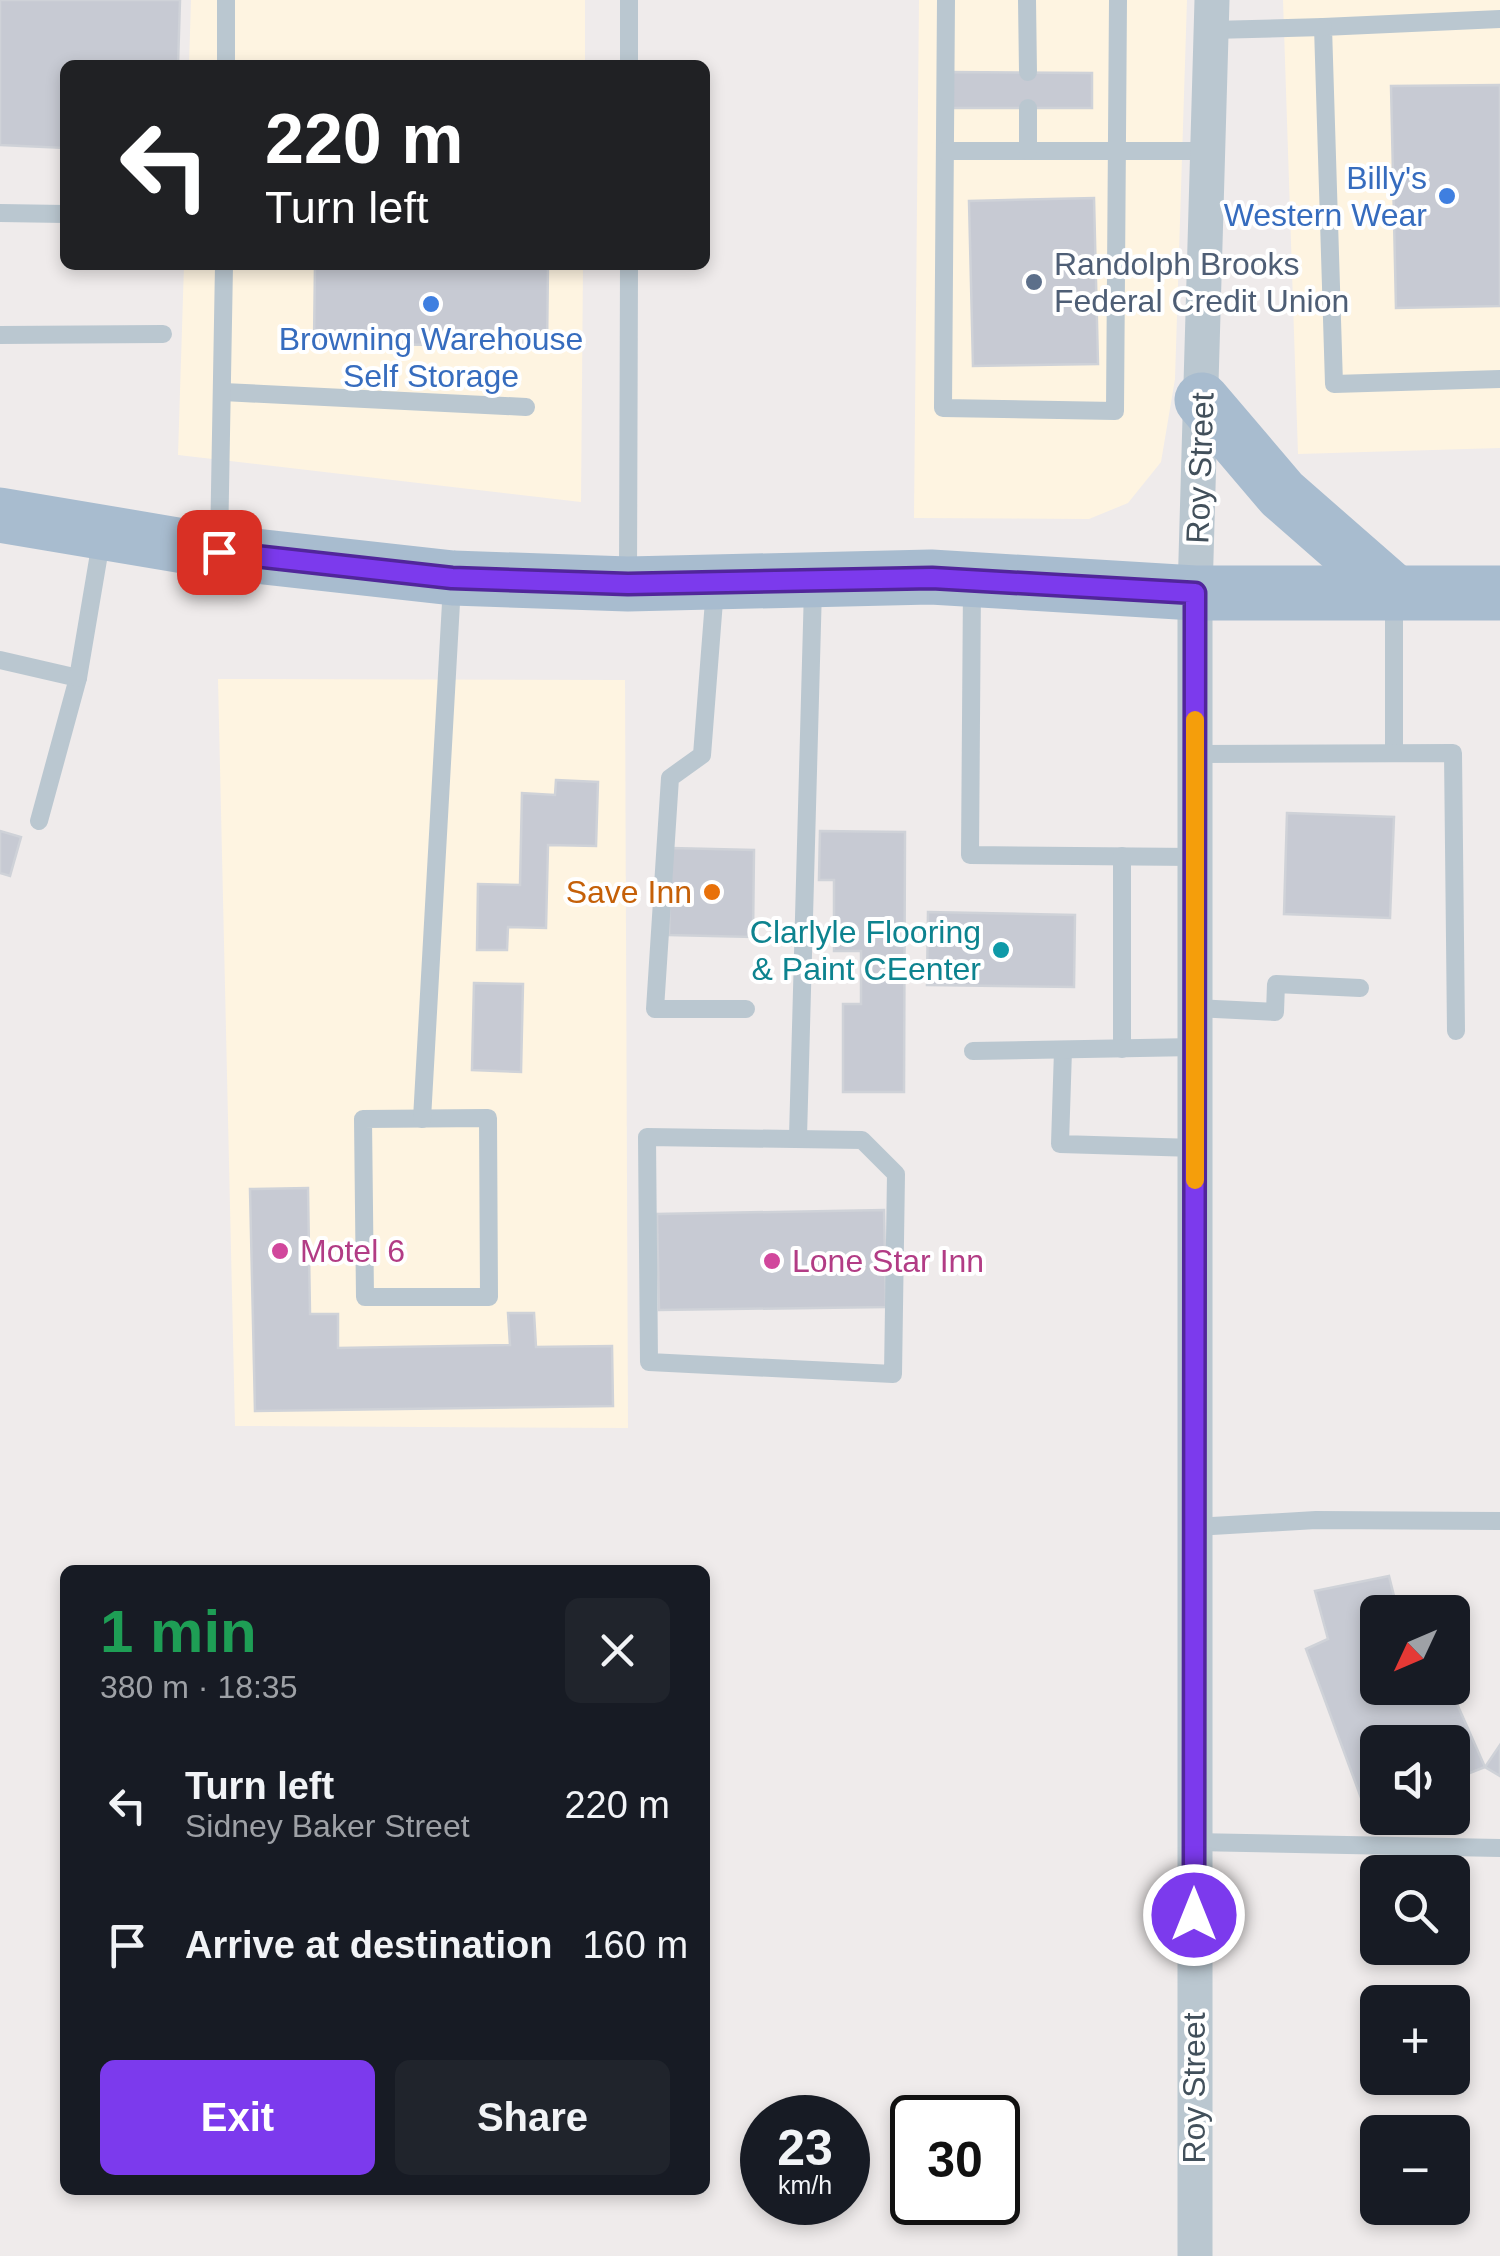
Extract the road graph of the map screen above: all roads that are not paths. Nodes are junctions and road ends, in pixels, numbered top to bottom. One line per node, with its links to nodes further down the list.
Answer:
1 (226, 0): 9 (lane)
2 (629, 0): 10 (lane)
3 (946, 0): 13 (lane)
4 (1028, 0): 11 (lane)
5 (1118, 0): 15 (lane)
6 (1212, 15): 8 (lane); 16 (street, Roy Street)
7 (1500, 19): 8 (lane)
8 (1323, 27): 23 (lane)
9 (226, 60)
10 (629, 60)
11 (1028, 72)
12 (1028, 108): 14 (lane)
13 (945, 150): 14 (lane); 15 (lane)
14 (1028, 151): 15 (lane)
15 (1117, 151): 16 (lane)
16 (1210, 151): 25 (street, Roy Street)
17 (0, 213): 18 (lane)
18 (60, 214)
19 (224, 270): 24 (lane)
20 (630, 270): 34 (lane)
21 (163, 334): 22 (lane)
22 (0, 336)
23 (1500, 379)
24 (223, 392): 26 (lane); 29 (lane)
25 (1202, 400): 35 (main road); 36 (street, Roy Street)
26 (526, 407)
27 (0, 516): 28 (main road)
28 (103, 532): 29 (main road); 39 (lane)
29 (219, 552): 30 (main road)
30 (452, 578): 34 (main road); 53 (lane)
31 (813, 580): 32 (main road); 33 (main road); 54 (lane)
32 (972, 580): 36 (main road); 43 (lane)
33 (715, 582): 34 (main road); 47 (lane)
34 (628, 584)
35 (1394, 592): 36 (main road); 37 (main road); 40 (lane)
36 (1195, 593): 41 (street, Roy Street)
37 (1500, 593)
38 (0, 660): 39 (lane)
39 (78, 678): 42 (lane)
40 (1394, 753): 41 (lane); 48 (lane)
41 (1195, 754): 44 (street, Roy Street)
42 (40, 821)
43 (1122, 856): 44 (lane); 50 (lane)
44 (1195, 857): 46 (street, Roy Street)
45 (1360, 988): 46 (lane)
46 (1195, 1008): 49 (street, Roy Street)
47 (746, 1009)
48 (1456, 1031)
49 (1195, 1047): 50 (lane); 55 (street, Roy Street)
50 (1122, 1049): 51 (lane)
51 (1063, 1050): 52 (lane); 55 (lane)
52 (973, 1051)
53 (422, 1119): 53 (lane)
54 (798, 1137): 54 (lane)
55 (1195, 1148): 57 (street, Roy Street)
56 (1500, 1521): 57 (lane)
57 (1195, 1527): 58 (street, Roy Street)
58 (1194, 1842): 59 (lane); 60 (street, Roy Street)
59 (1500, 1848)
60 (1194, 2256)

